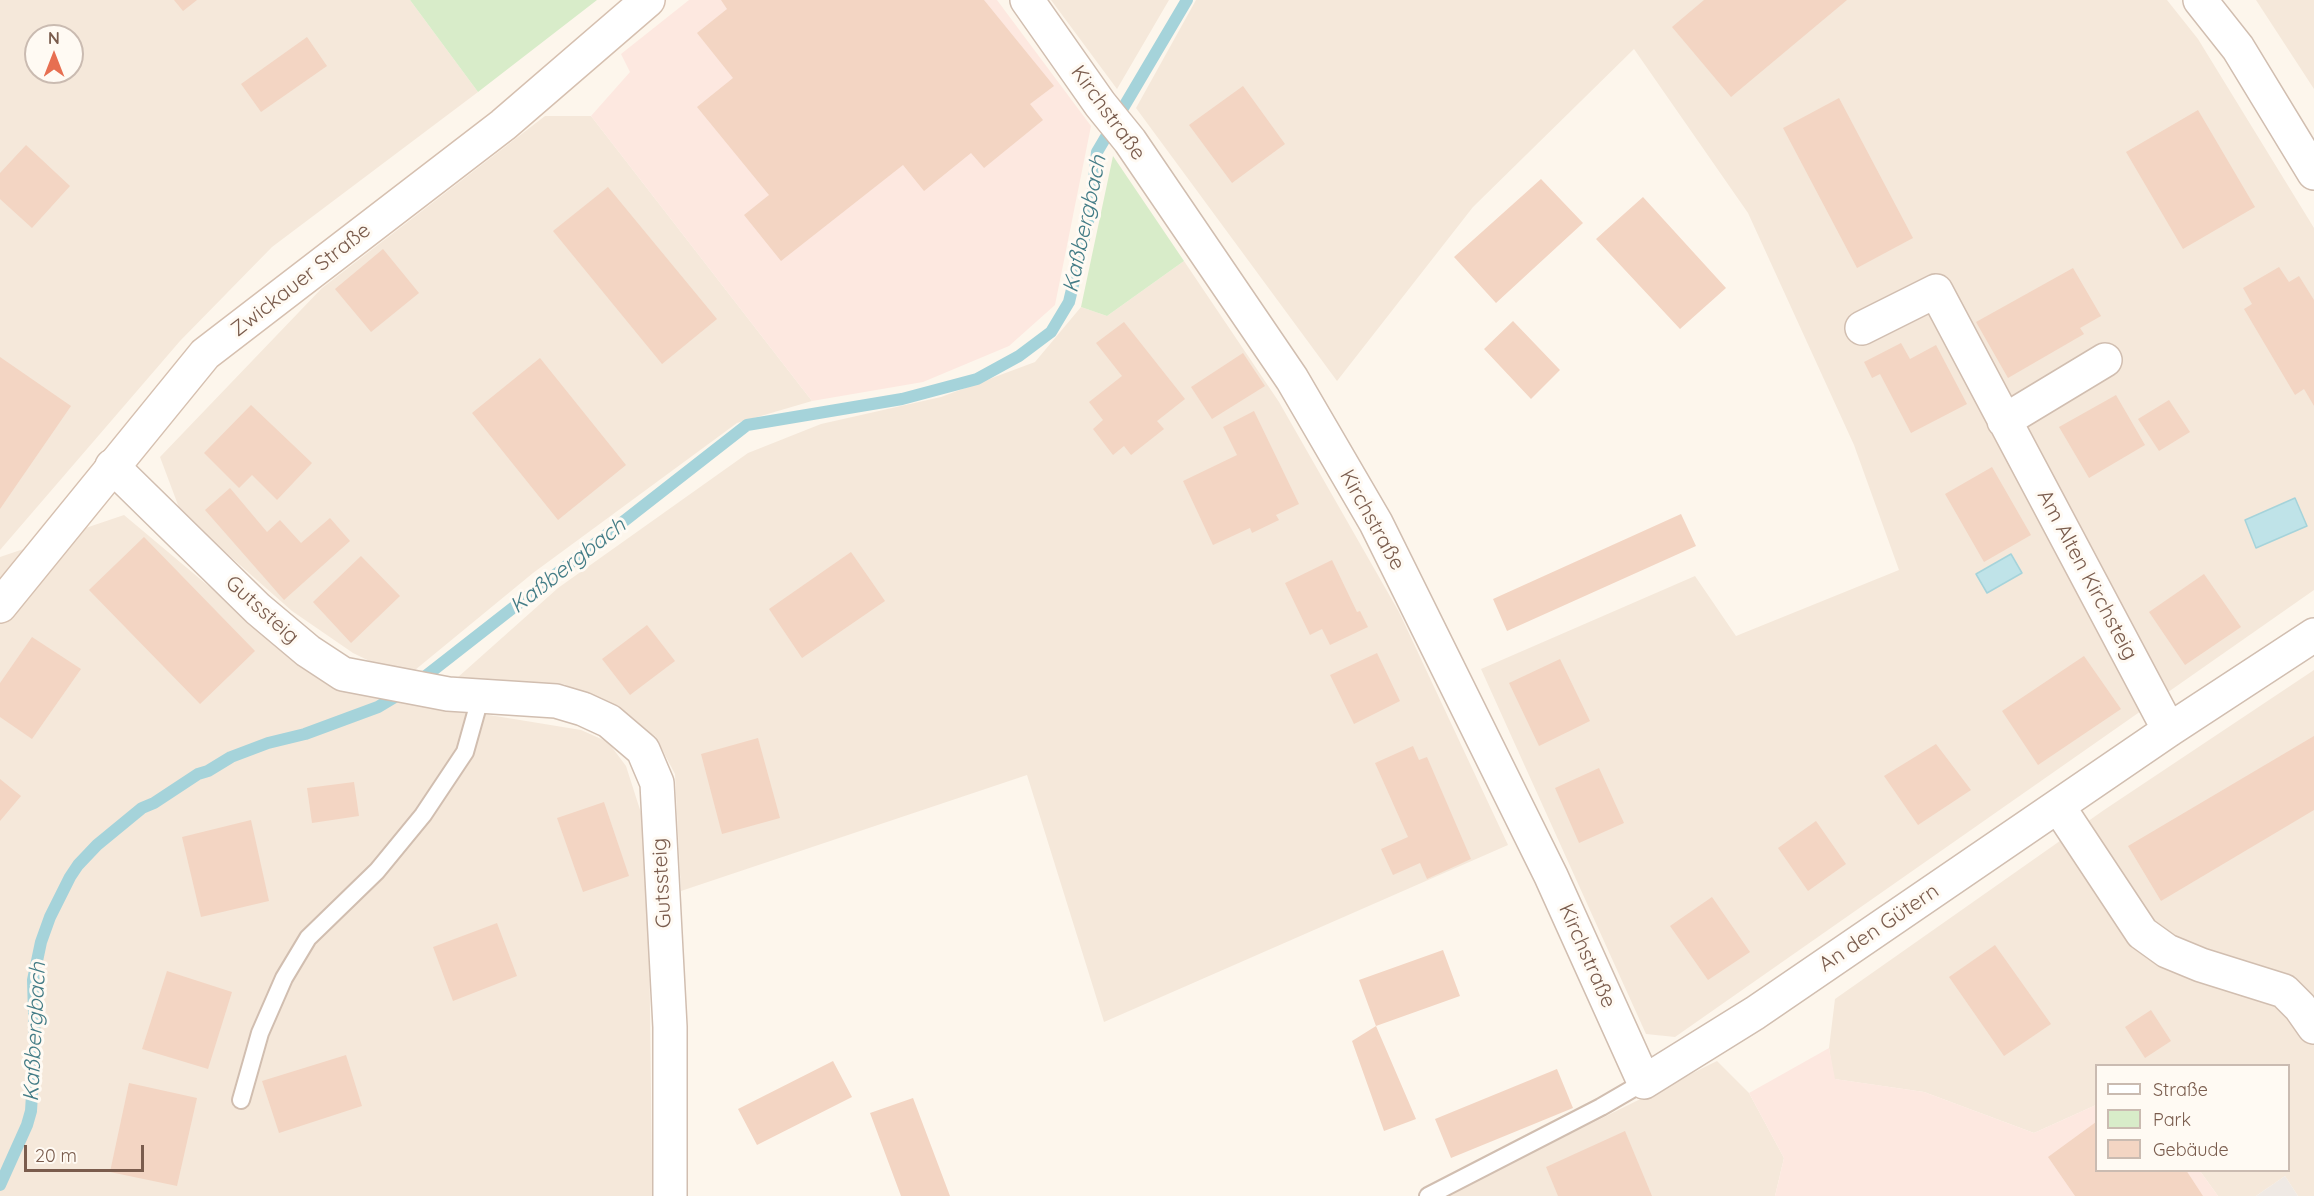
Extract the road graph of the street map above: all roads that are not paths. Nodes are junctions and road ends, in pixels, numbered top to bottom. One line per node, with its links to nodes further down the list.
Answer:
1 (648, 0): 8 (street, Zwickauer Straße)
2 (1027, 0): 15 (street, Kirchstraße)
3 (2200, 0): 4 (street)
4 (2314, 173)
5 (1862, 328): 7 (street, Am Alten Kirchsteig)
6 (2105, 360): 7 (street)
7 (2004, 421): 12 (street, Am Alten Kirchsteig)
8 (112, 466): 9 (street, Zwickauer Straße); 11 (street, Gutssteig)
9 (0, 606)
10 (2314, 635): 12 (street, An den Gütern)
11 (481, 695): 16 (lane); 17 (street, Gutssteig)
12 (2169, 730): 13 (street, An den Gütern)
13 (2058, 806): 14 (street); 15 (street, An den Gütern)
14 (2314, 1027)
15 (1644, 1082): 18 (lane, An den Gütern)
16 (241, 1100)
17 (670, 1196)
18 (1428, 1196)

